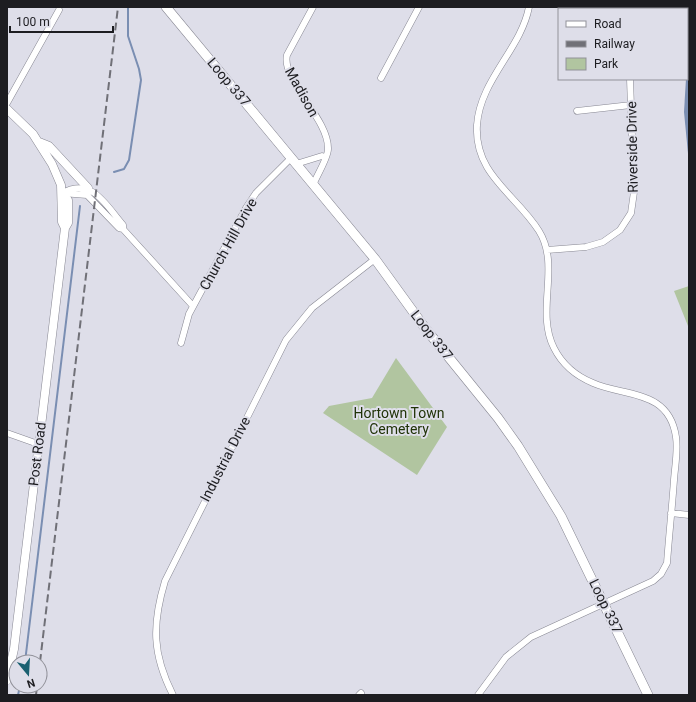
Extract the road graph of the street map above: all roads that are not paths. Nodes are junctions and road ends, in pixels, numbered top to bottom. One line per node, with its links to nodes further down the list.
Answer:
1 (166, 7): 14 (main road, Loop 337)
2 (313, 7): 13 (street, Madison)
3 (419, 7): 6 (street)
4 (530, 7): 19 (street)
5 (59, 10): 8 (street)
6 (381, 78)
7 (630, 80): 9 (street, Riverside Drive)
8 (7, 103)
9 (631, 106): 11 (street); 19 (street, Riverside Drive)
10 (7, 109): 12 (street)
11 (577, 111)
12 (39, 142): 16 (street); 17 (street)
13 (325, 157): 14 (street); 15 (street, Madison)
14 (293, 161): 15 (main road, Loop 337); 21 (street, Church Hill Drive)
15 (313, 185): 20 (main road, Loop 337)
16 (88, 188): 17 (street); 18 (street)
17 (62, 193): 18 (street); 24 (street, Post Road)
18 (123, 229): 21 (street)
19 (547, 250): 25 (street)
20 (375, 259): 27 (main road, Loop 337); 29 (street, Industrial Drive)
21 (194, 306): 22 (street, Church Hill Drive)
22 (181, 343)
23 (7, 433): 24 (street)
24 (38, 444): 28 (street, Post Road)
25 (671, 513): 26 (street); 27 (street)
26 (689, 514)
27 (605, 603): 30 (street); 31 (main road, Loop 337)
28 (7, 680)
29 (173, 695)
30 (478, 695)
31 (648, 695)

